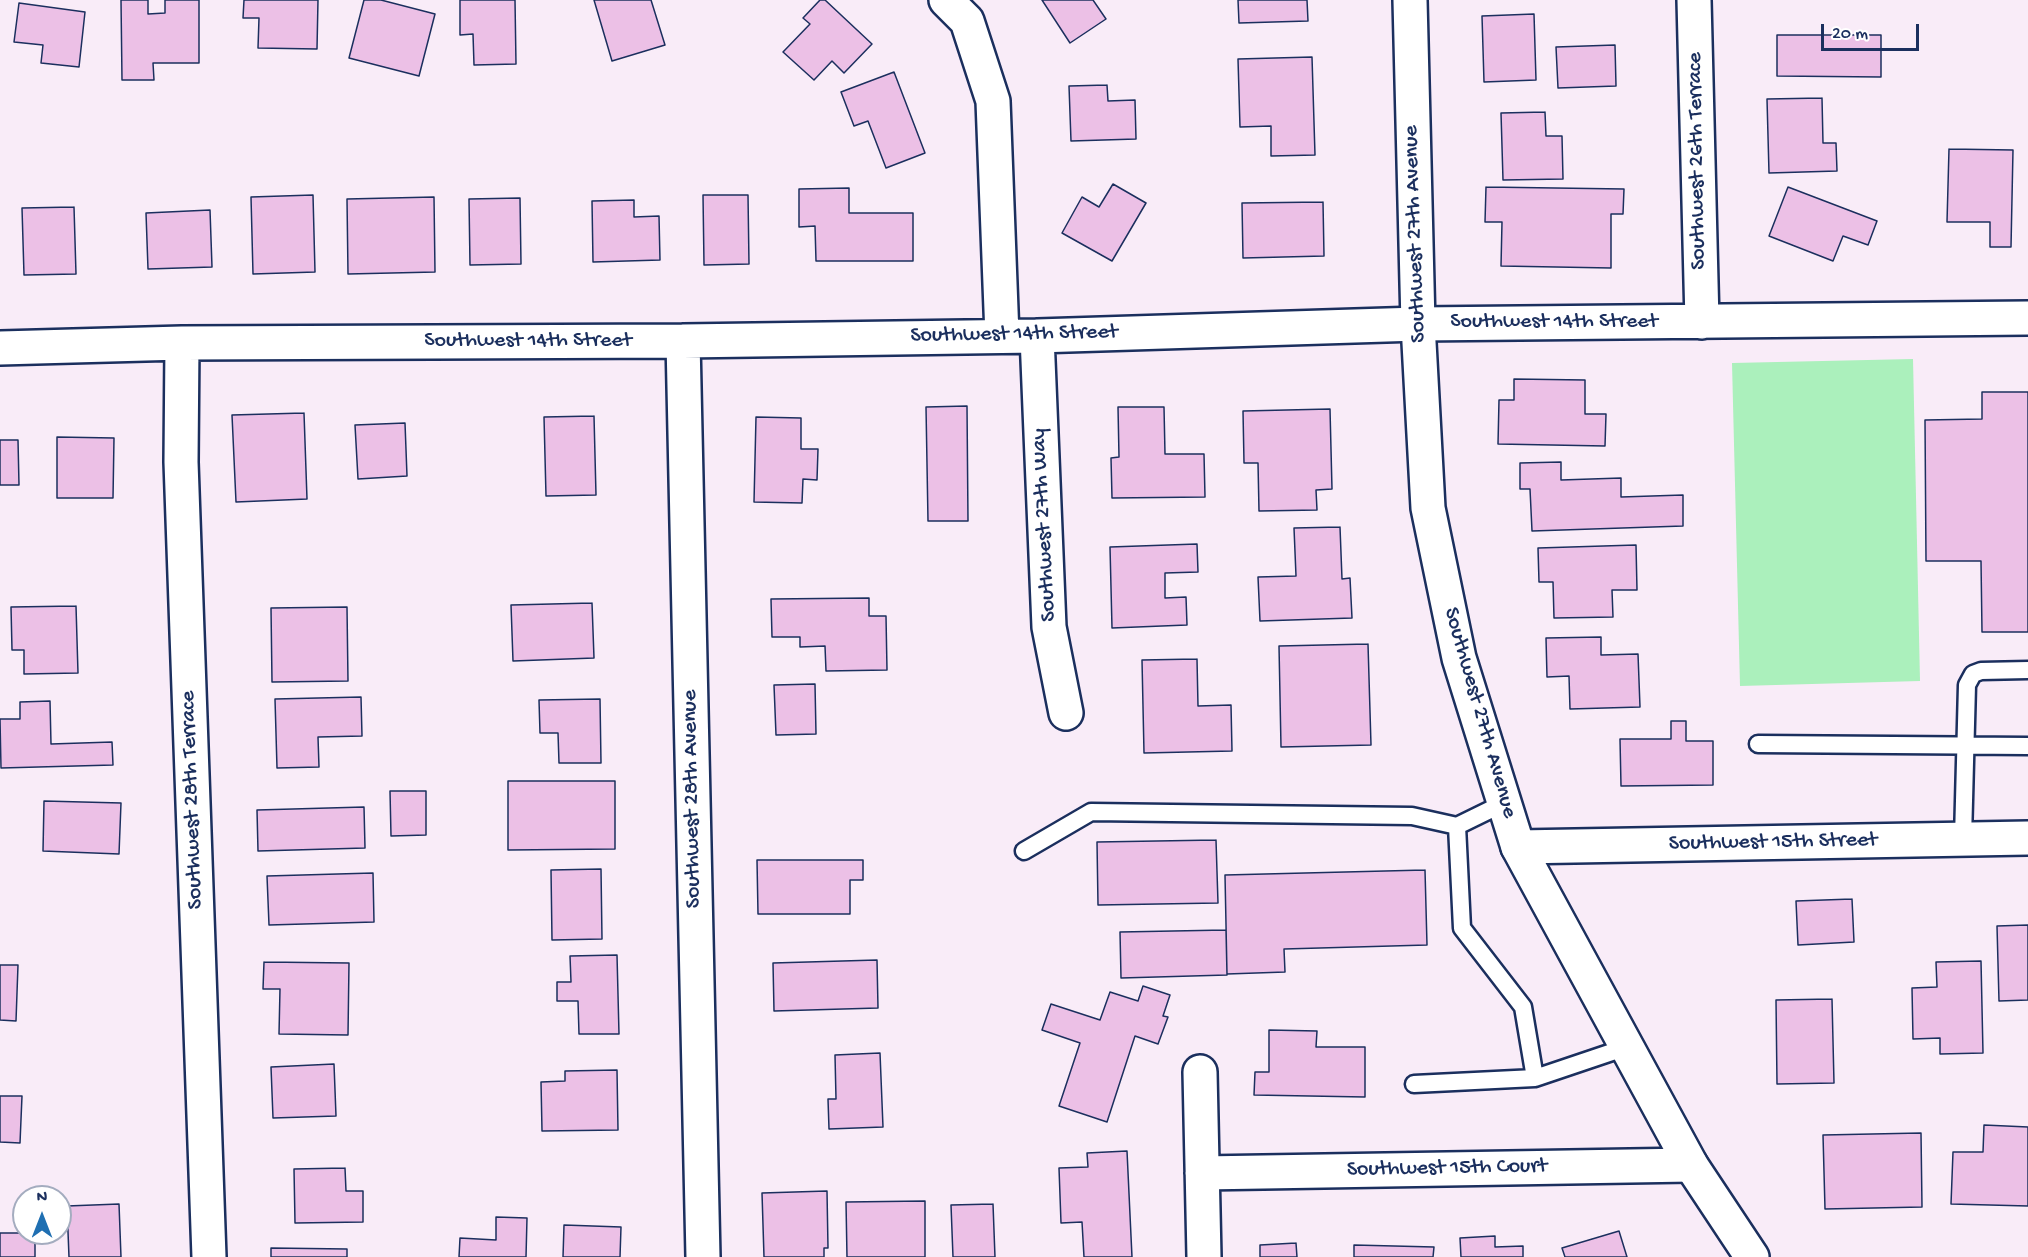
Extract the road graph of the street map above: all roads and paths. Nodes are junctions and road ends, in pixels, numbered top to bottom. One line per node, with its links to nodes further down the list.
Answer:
1 (946, 0): 7 (street)
2 (1410, 0): 6 (street, Southwest 27th Avenue)
3 (1694, 0): 5 (street, Southwest 26th Terrace)
4 (2028, 318): 5 (street, Southwest 14th Street)
5 (1702, 322): 6 (street, Southwest 14th Street)
6 (1418, 324): 8 (street, Southwest 14th Street); 17 (street, Southwest 27th Avenue)
7 (1002, 336): 8 (street, Southwest 14th Street); 9 (street, Southwest 14th Street)
8 (1037, 336): 13 (street, Southwest 27th Way)
9 (683, 341): 10 (street, Southwest 14th Street); 30 (street, Southwest 28th Avenue)
10 (182, 343): 11 (street, Southwest 14th Street); 29 (street, Southwest 28th Terrace)
11 (0, 348)
12 (2028, 670): 15 (lane)
13 (1066, 713)
14 (1758, 744): 15 (lane)
15 (1966, 745): 16 (lane); 20 (lane)
16 (2028, 746)
17 (1504, 803): 18 (lane); 21 (street, Southwest 27th Avenue)
18 (1458, 826): 22 (lane); 25 (lane)
19 (2028, 838): 20 (street, Southwest 15th Street)
20 (1963, 839): 21 (street, Southwest 15th Street)
21 (1518, 847): 23 (street, Southwest 27th Avenue)
22 (1023, 851)
23 (1626, 1047): 25 (lane); 27 (street, Southwest 27th Avenue)
24 (1200, 1072): 28 (street)
25 (1535, 1078): 26 (lane)
26 (1414, 1084)
27 (1691, 1165): 28 (street, Southwest 15th Court); 32 (street, Southwest 27th Avenue)
28 (1202, 1173): 31 (street)
29 (209, 1257)
30 (703, 1257)
31 (1204, 1257)
32 (1752, 1257)

